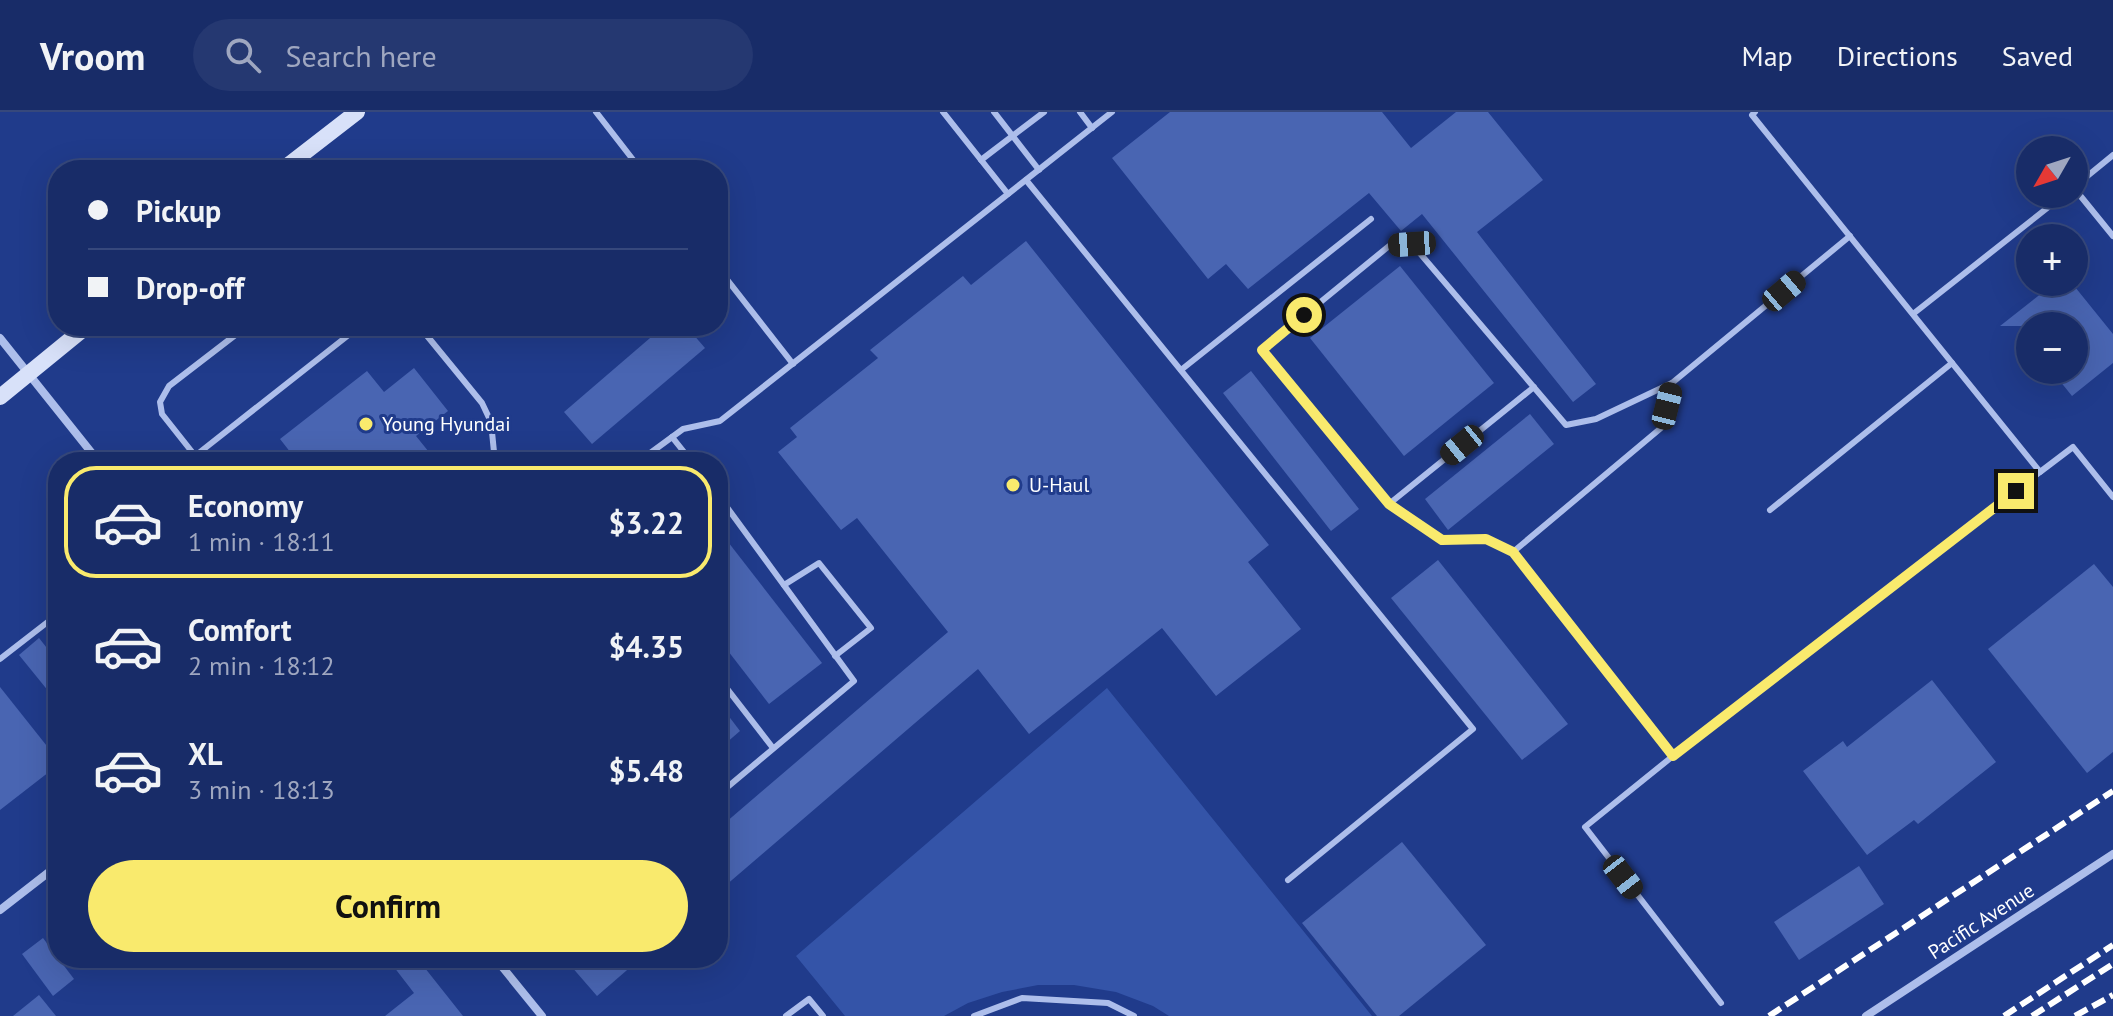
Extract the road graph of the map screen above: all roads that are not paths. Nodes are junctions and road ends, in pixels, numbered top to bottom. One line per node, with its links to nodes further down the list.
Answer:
1 (357, 112): 12 (main road)
2 (596, 112): 13 (lane)
3 (943, 112): 14 (lane)
4 (994, 112): 10 (lane)
5 (1044, 112): 10 (lane)
6 (1080, 112): 9 (lane)
7 (1112, 112): 9 (lane)
8 (1755, 112): 22 (lane)
9 (1092, 128): 15 (lane)
10 (1013, 136): 14 (lane); 15 (lane)
11 (2113, 155): 16 (lane)
12 (298, 160)
13 (633, 160)
14 (981, 160): 18 (lane)
15 (1039, 170): 17 (lane)
16 (2088, 176)
17 (1026, 180): 18 (lane); 33 (lane)
18 (1008, 194): 32 (lane)
19 (2088, 205): 23 (lane)
20 (2047, 208): 25 (lane)
21 (1371, 219): 33 (lane)
22 (1850, 236): 25 (lane); 35 (lane)
23 (2113, 236)
24 (728, 281): 32 (lane)
25 (1913, 314): 31 (lane)
26 (75, 336): 34 (main road)
27 (234, 336): 40 (lane)
28 (348, 336): 41 (lane)
29 (427, 336): 42 (lane)
30 (0, 338): 34 (street)
31 (1952, 363): 45 (lane); 49 (lane)
32 (793, 364): 38 (lane)
33 (1181, 370): 61 (lane)
34 (29, 374): 37 (main road); 39 (street)
35 (1672, 383): 36 (lane); 50 (lane)
36 (1534, 387): 47 (lane); 47 (lane)
37 (0, 397)
38 (672, 437): 43 (lane); 44 (lane)
39 (91, 452)
40 (192, 452)
41 (206, 452)
42 (494, 452)
43 (652, 452)
44 (684, 452)
45 (2040, 472): 46 (lane); 57 (lane)
46 (2113, 497)
47 (1389, 504): 50 (lane)
48 (728, 509): 51 (lane)
49 (1770, 510)
50 (1513, 552): 57 (lane)
51 (784, 585): 53 (lane); 53 (lane)
52 (48, 622): 54 (lane)
53 (835, 656): 56 (lane)
54 (0, 659)
55 (728, 690): 56 (lane)
56 (773, 748): 58 (lane)
57 (1673, 756): 64 (lane)
58 (728, 786)
59 (2113, 854): 70 (street, Pacific Avenue)
60 (48, 873): 62 (street)
61 (1288, 880)
62 (0, 910)
63 (503, 968): 65 (street)
64 (1721, 1003)
65 (542, 1016)
66 (786, 1016): 67 (lane)
67 (823, 1016)
68 (974, 1016): 69 (lane)
69 (1134, 1016)
70 (1866, 1016)

